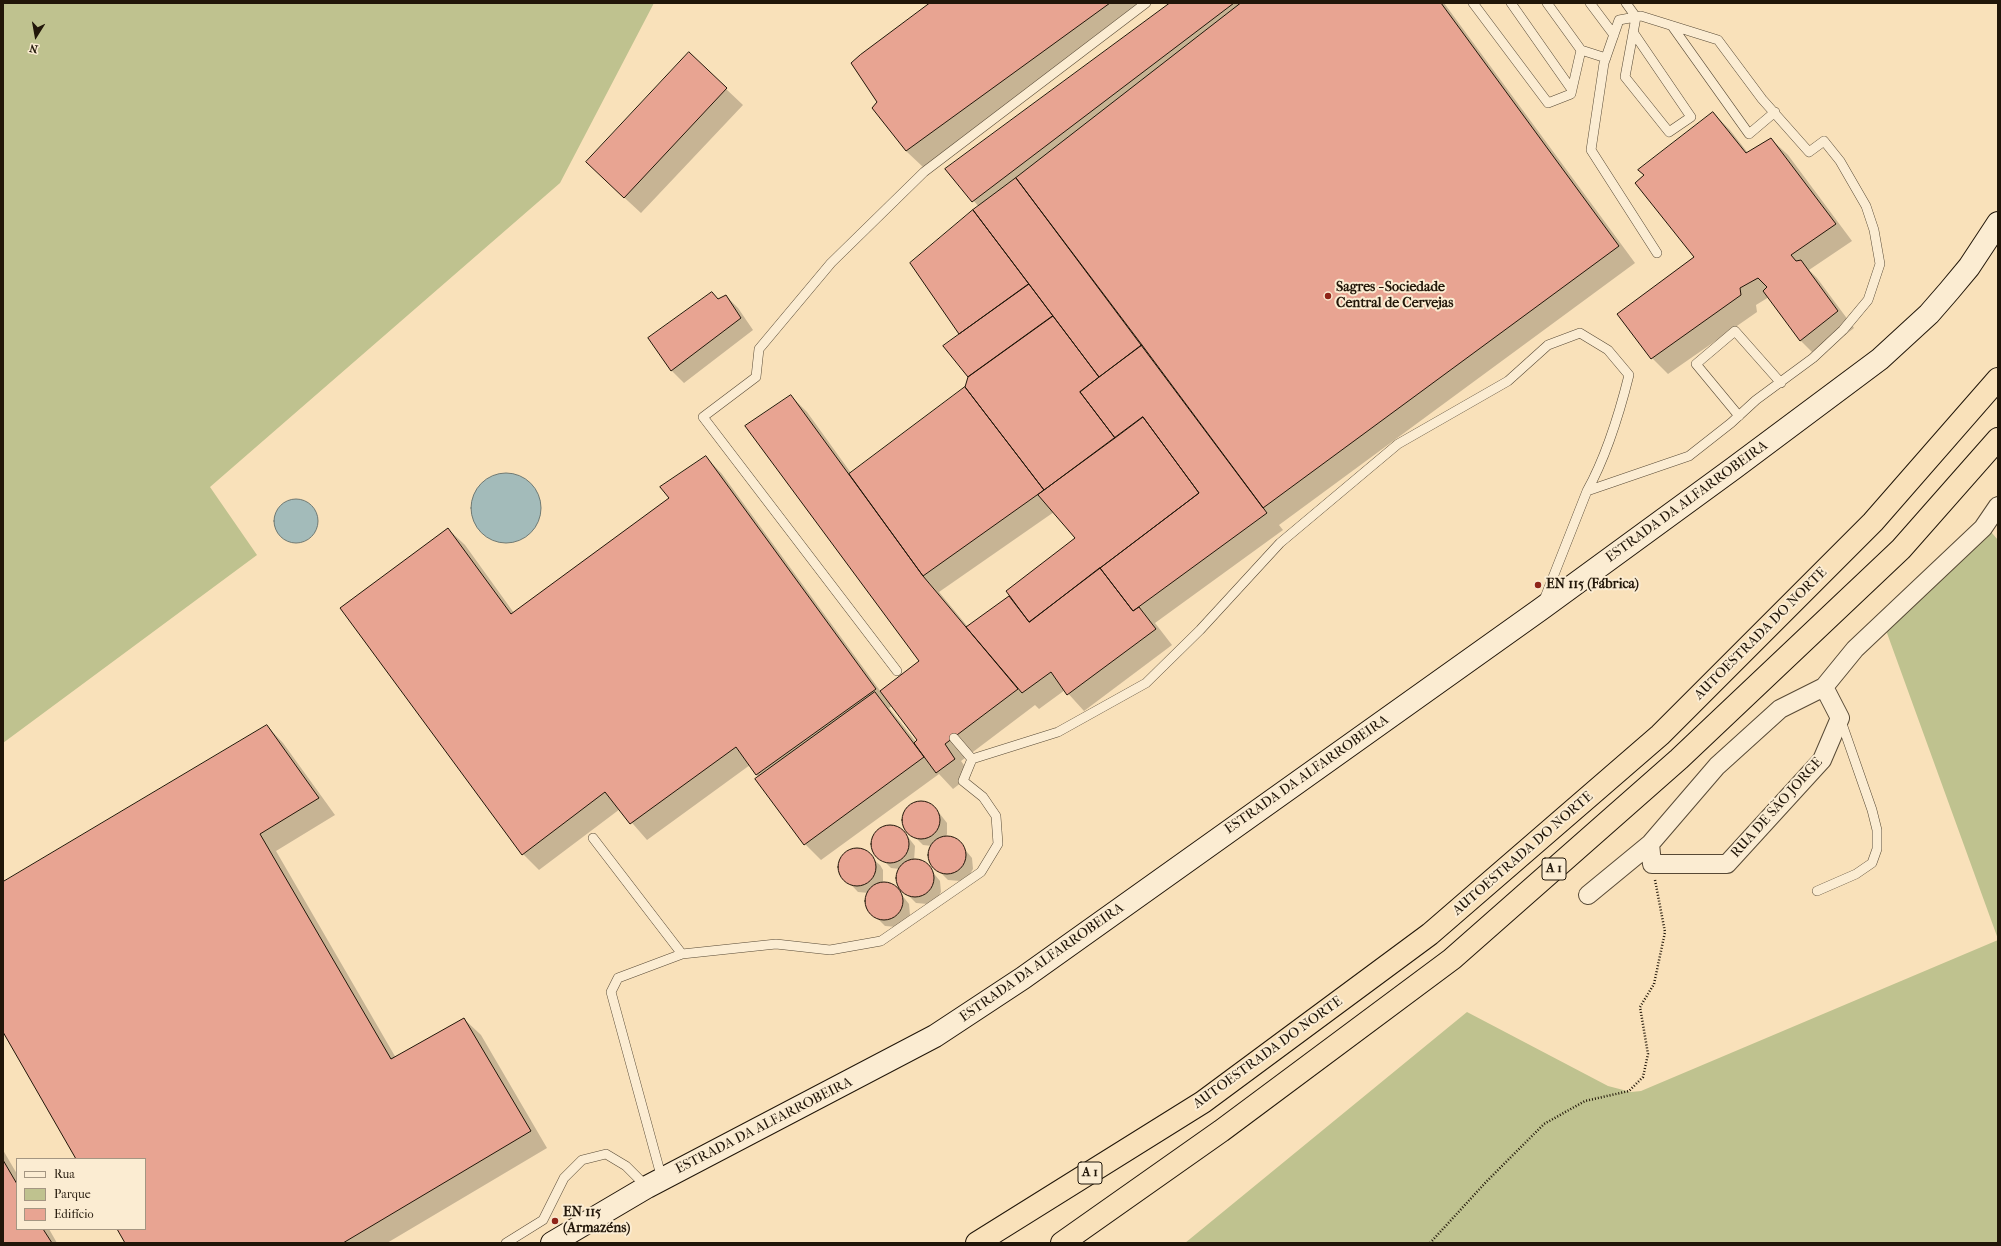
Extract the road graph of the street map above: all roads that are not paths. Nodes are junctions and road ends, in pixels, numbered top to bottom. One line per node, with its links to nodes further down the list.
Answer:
1 (1146, 3): 24 (lane)
2 (1473, 3): 13 (lane)
3 (1511, 3): 13 (lane)
4 (1547, 3): 11 (lane)
5 (1590, 3): 10 (lane)
6 (1626, 3): 7 (lane)
7 (1636, 17): 8 (lane); 9 (lane); 10 (lane)
8 (1672, 26): 14 (lane); 14 (lane)
9 (1633, 32): 9 (lane)
10 (1614, 35): 12 (lane)
11 (1581, 50): 12 (lane); 13 (lane)
12 (1606, 58): 16 (lane)
13 (1572, 90)
14 (1775, 112): 18 (lane)
15 (1998, 223): 23 (main road, ESTRADA DA ALFARROBEIRA)
16 (1657, 253)
17 (1998, 379): 37 (highway, AUTOESTRADA DO NORTE / A 1)
18 (1781, 383): 19 (lane); 19 (lane)
19 (1739, 416): 21 (lane)
20 (1998, 438): 38 (highway, A 1)
21 (1587, 491): 23 (lane); 28 (lane)
22 (1998, 506): 25 (street)
23 (1541, 609): 34 (main road, ESTRADA DA ALFARROBEIRA)
24 (897, 671)
25 (1824, 687): 26 (street); 30 (street)
26 (1840, 718): 30 (street, RUA DE SÃO JORGE); 31 (lane)
27 (954, 738): 28 (lane)
28 (972, 759): 33 (lane)
29 (593, 838): 33 (lane)
30 (1650, 844): 32 (street)
31 (1817, 891)
32 (1588, 895)
33 (682, 954): 34 (lane)
34 (654, 1183): 35 (lane); 36 (main road, ESTRADA DA ALFARROBEIRA)
35 (506, 1243)
36 (552, 1243)
37 (977, 1243)
38 (1062, 1243)

